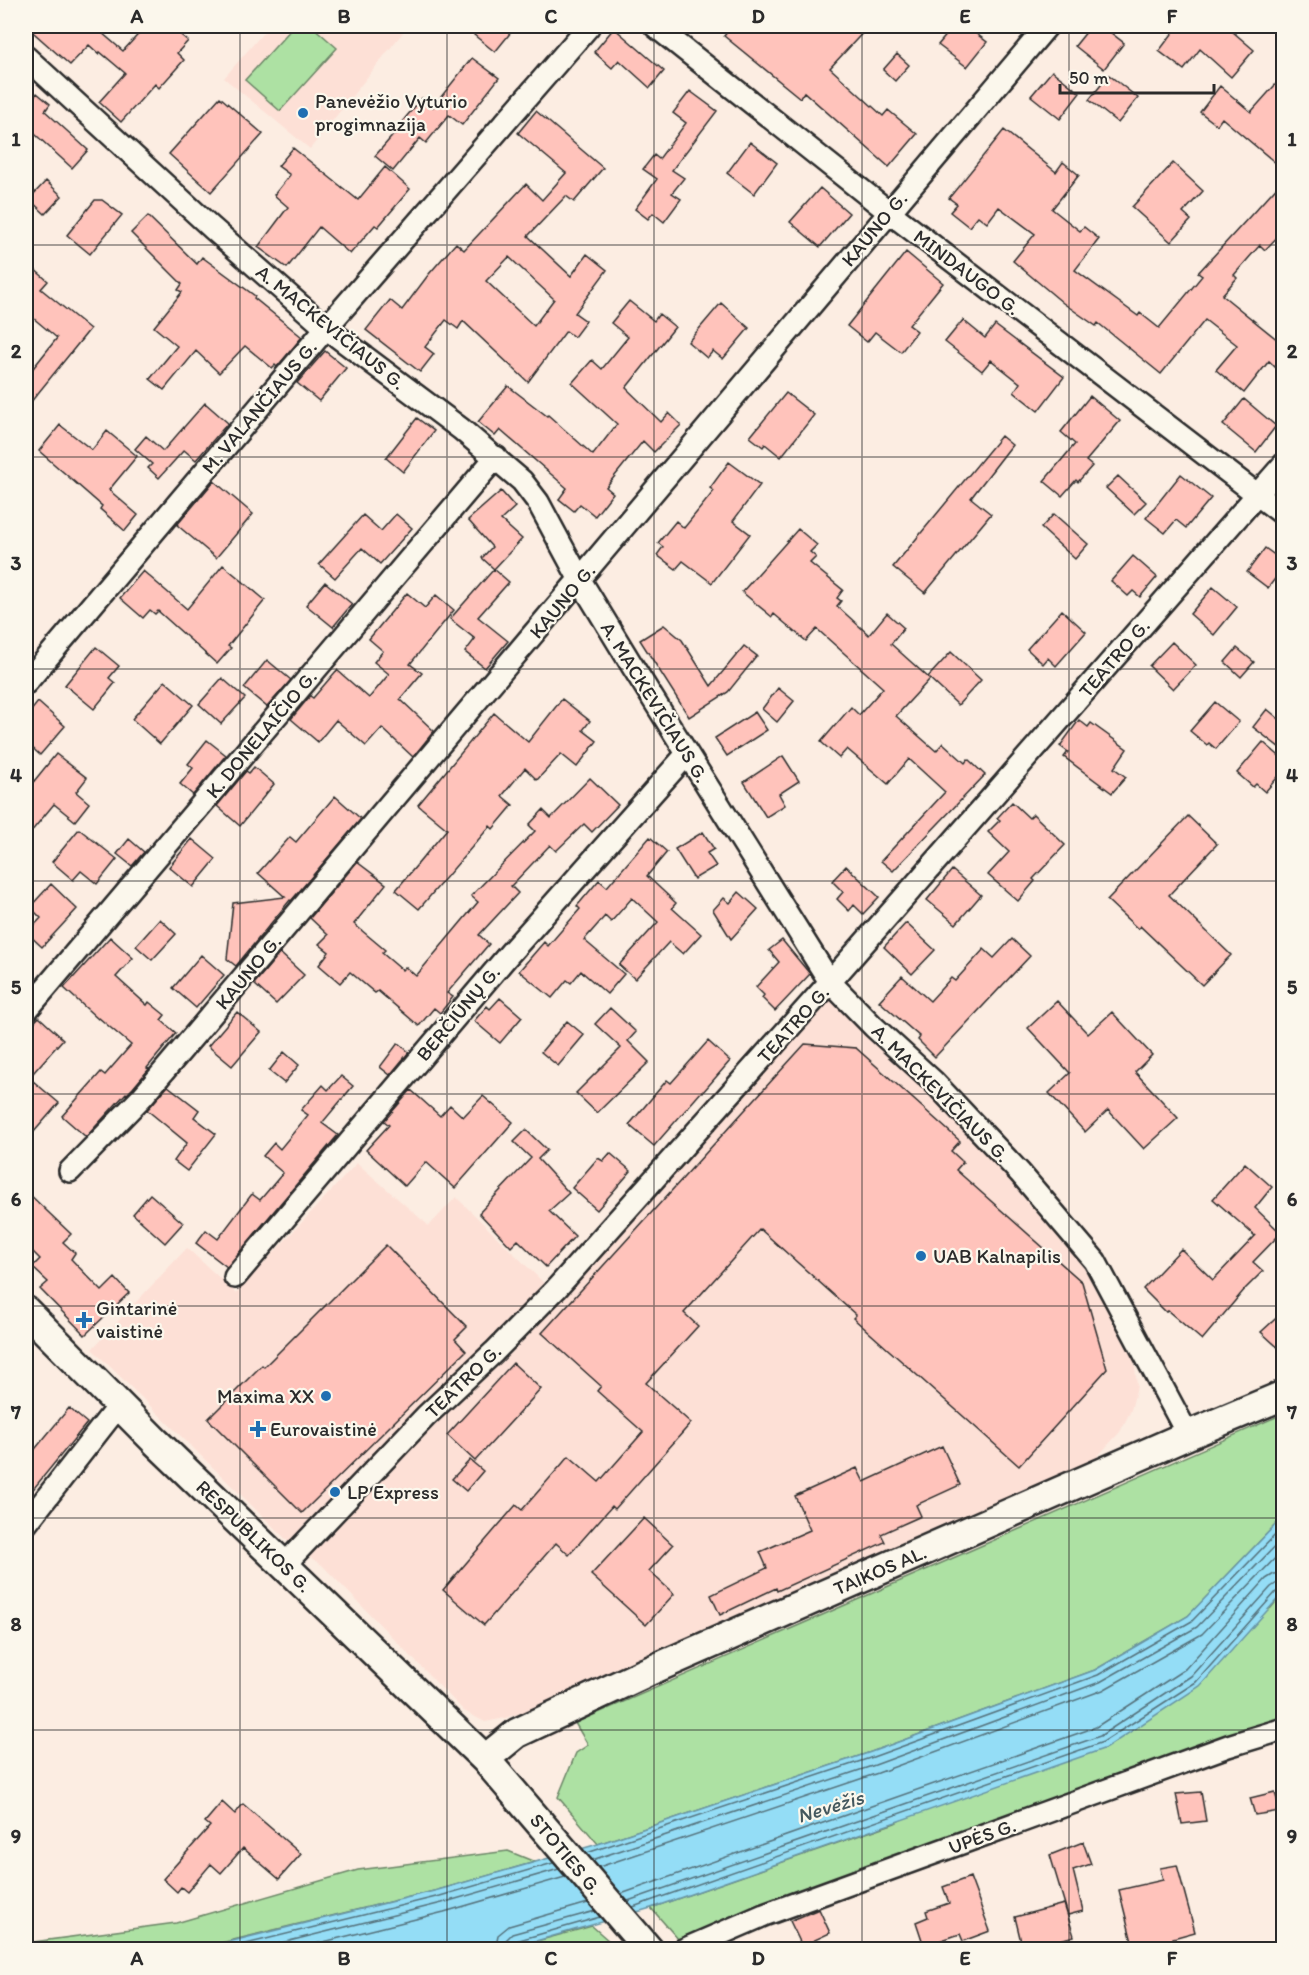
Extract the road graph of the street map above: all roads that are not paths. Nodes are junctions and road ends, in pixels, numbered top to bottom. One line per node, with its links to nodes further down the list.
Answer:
1 (589, 26): 6 (street, M. VALANČIAUS G.)
2 (655, 26): 5 (street, MINDAUGO G.)
3 (1047, 26): 5 (street, KAUNO G.)
4 (26, 57): 6 (street, A. MACKEVIČIAUS G.)
5 (889, 212): 9 (street, MINDAUGO G.); 11 (street, KAUNO G.)
6 (326, 328): 7 (street, A. MACKEVIČIAUS G.); 12 (street, M. VALANČIAUS G.)
7 (496, 457): 11 (street, A. MACKEVIČIAUS G.); 15 (street, K. DONELAIČIO G.)
8 (1284, 464): 9 (street, TEATRO G.)
9 (1257, 494): 10 (street, MINDAUGO G.); 14 (street, TEATRO G.)
10 (1284, 514)
11 (580, 580): 13 (street, A. MACKEVIČIAUS G.); 16 (street, KAUNO G.)
12 (26, 683)
13 (687, 754): 14 (street, A. MACKEVIČIAUS G.); 17 (street, BERČIŪNŲ G.)
14 (830, 982): 21 (street, A. MACKEVIČIAUS G.); 23 (street, TEATRO G.)
15 (26, 1011)
16 (70, 1172)
17 (235, 1276)
18 (26, 1311): 20 (main road, RESPUBLIKOS G.)
19 (1284, 1395): 21 (main road, TAIKOS AL.)
20 (118, 1405): 22 (street); 23 (main road, RESPUBLIKOS G.)
21 (1188, 1435): 25 (main road, TAIKOS AL.)
22 (26, 1524)
23 (284, 1565): 25 (main road, RESPUBLIKOS G.)
24 (1284, 1729): 27 (street, UPĖS G.)
25 (485, 1759): 26 (main road, STOTIES G.)
26 (640, 1941)
27 (683, 1950)

